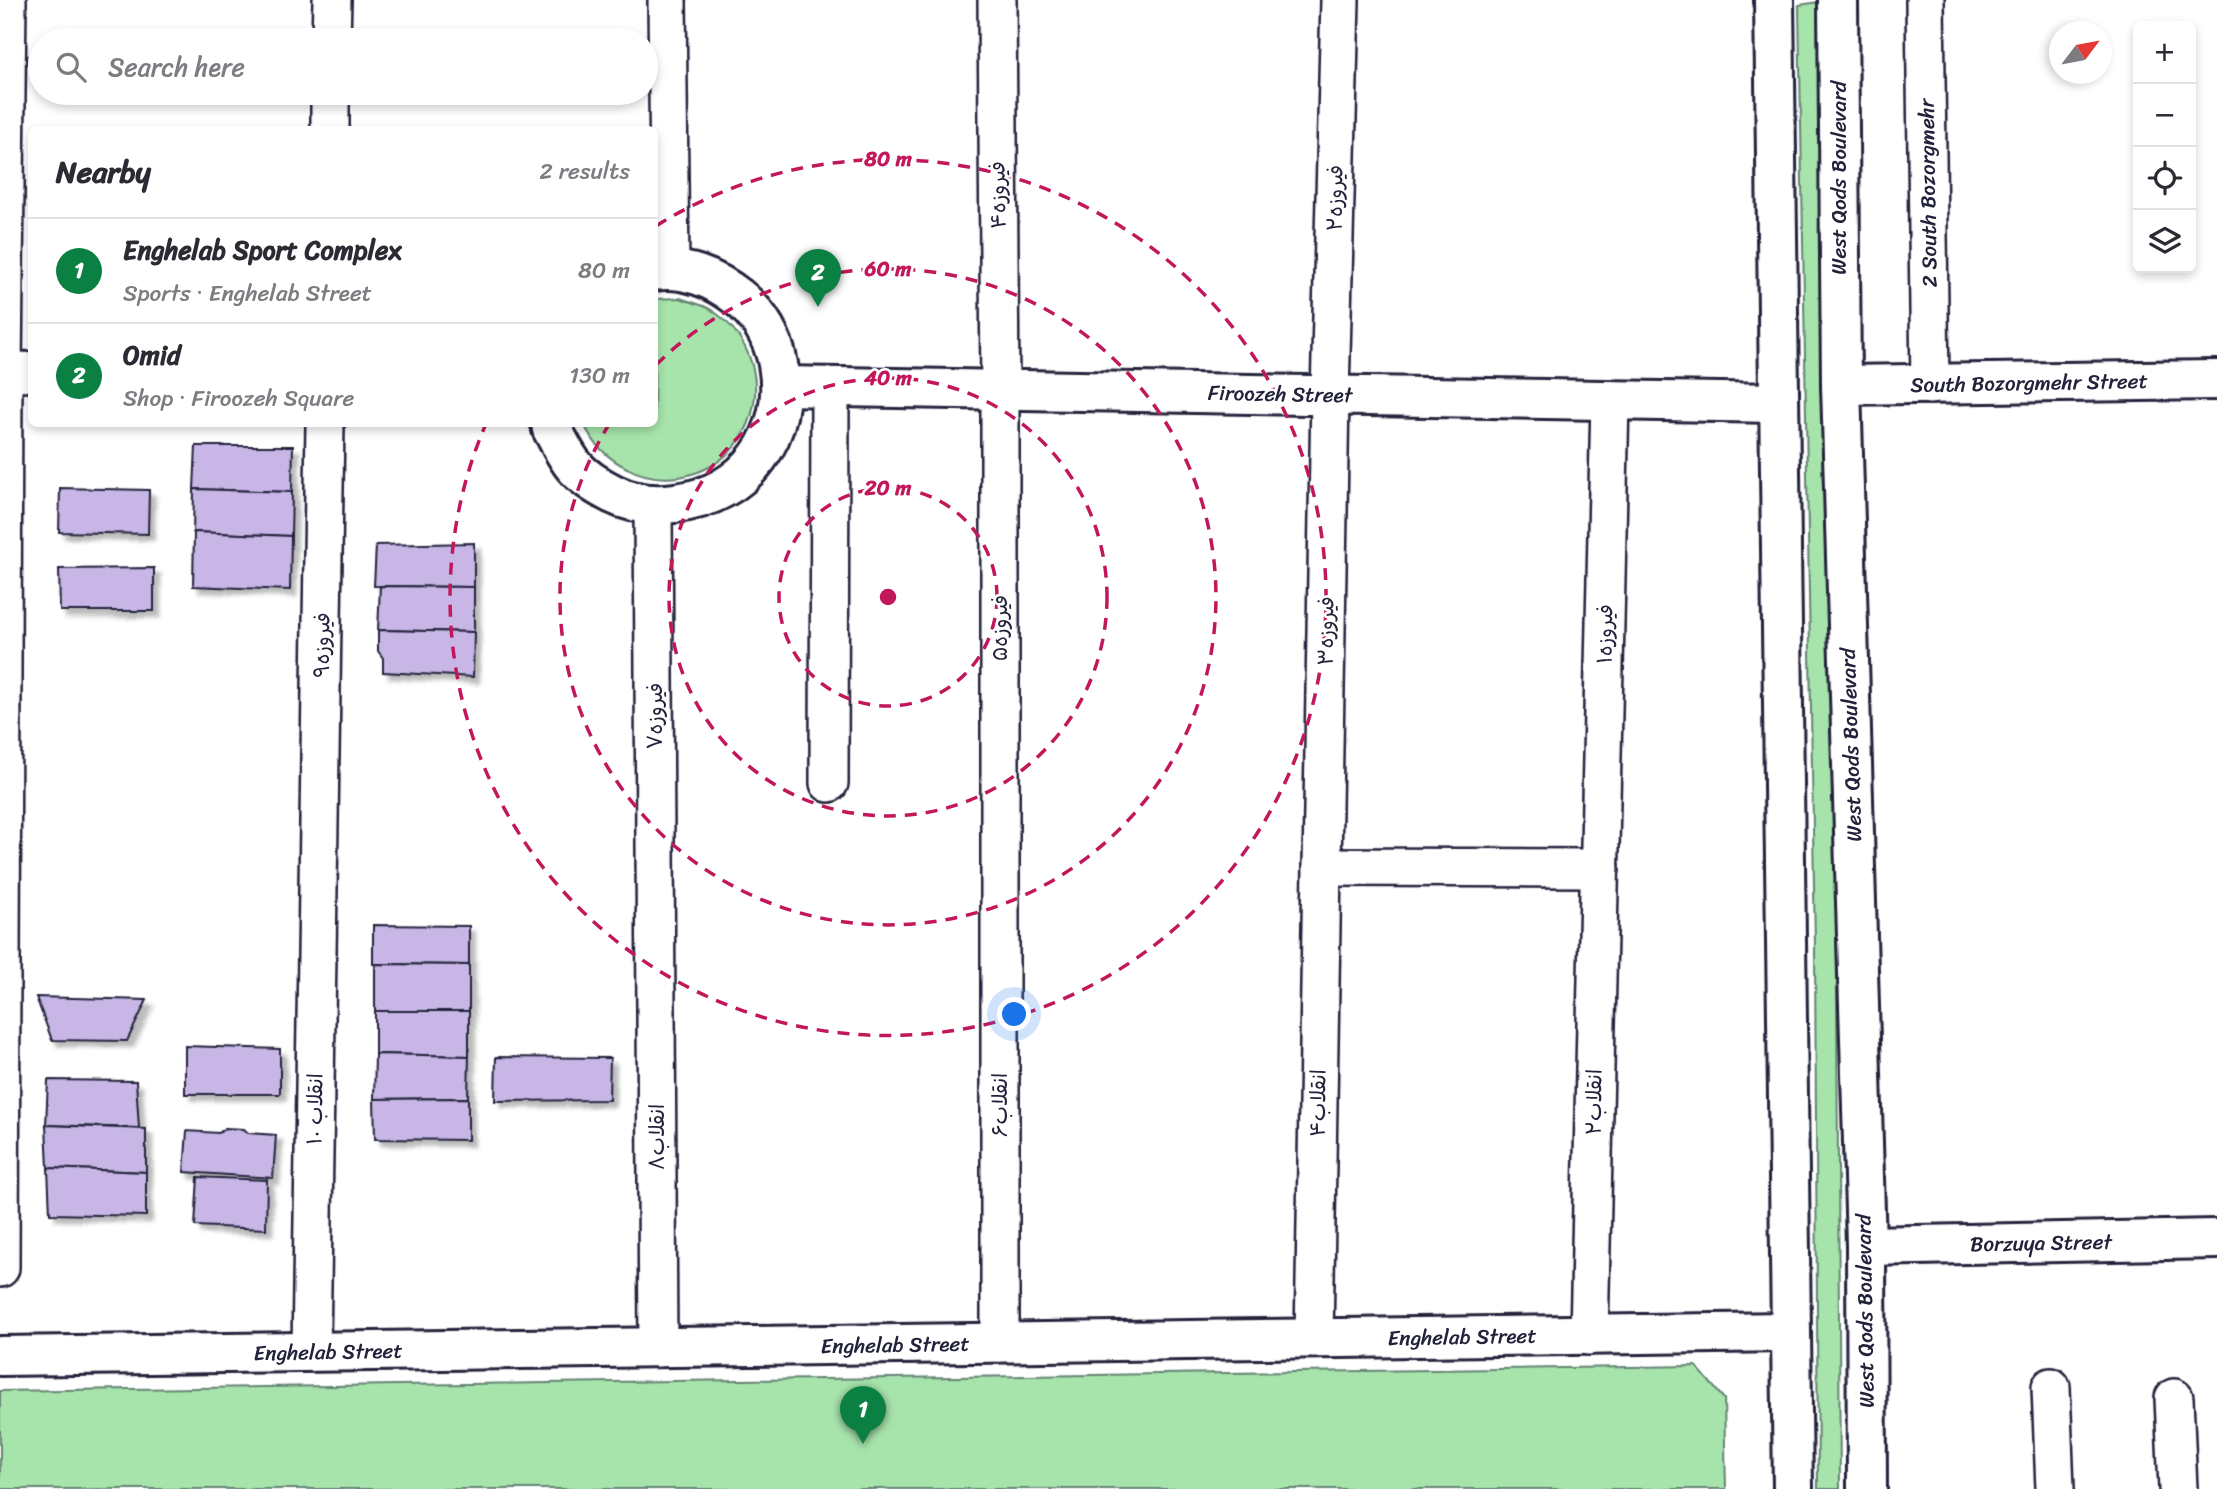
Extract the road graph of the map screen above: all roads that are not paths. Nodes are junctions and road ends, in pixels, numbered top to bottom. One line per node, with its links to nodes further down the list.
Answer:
1 (7, 0): 13 (street)
2 (332, 0): 9 (street)
3 (667, 0): 12 (street)
4 (997, 0): 19 (street, فیروزه۴)
5 (1340, 0): 20 (street, فیروزه۲)
6 (1774, 0): 22 (street)
7 (1838, 0): 15 (street, West Qods Boulevard)
8 (1925, 0): 16 (street, 2 South Bozorgmehr)
9 (331, 28)
10 (330, 105): 11 (street)
11 (330, 126)
12 (662, 269): 17 (street)
13 (11, 372): 27 (street)
14 (2217, 380): 16 (street, South Bozorgmehr Street)
15 (1841, 385): 16 (street, South Bozorgmehr Street); 34 (street, West Qods Boulevard)
16 (1930, 385)
17 (782, 386): 18 (street, Firoozeh Street); 25 (street)
18 (830, 387): 19 (street, Firoozeh Street); 26 (street)
19 (1000, 389): 20 (street, Firoozeh Street); 29 (street, فیروزه۵)
20 (1330, 395): 21 (street, Firoozeh Street); 30 (street, فیروزه۳)
21 (1610, 400): 22 (street, Firoozeh Street); 31 (street, فیروزه۱)
22 (1778, 404): 36 (street)
23 (325, 427): 28 (street, فیروزه۹)
24 (552, 427): 25 (street)
25 (653, 506): 32 (street, فیروزه۷)
26 (829, 783)
27 (1, 864): 35 (street)
28 (318, 866): 41 (street, انقلاب ۱۰)
29 (1000, 866): 39 (street, انقلاب۶)
30 (1322, 867): 31 (street); 38 (street, انقلاب۴)
31 (1600, 868): 37 (street, انقلاب۲)
32 (656, 926): 40 (street, انقلاب۸)
33 (2217, 1239): 34 (street, Borzuya Street)
34 (1866, 1246): 46 (street, West Qods Boulevard)
35 (0, 1268)
36 (1790, 1332): 37 (street, Enghelab Street); 45 (street)
37 (1589, 1336): 38 (street, Enghelab Street)
38 (1314, 1339): 39 (street, Enghelab Street)
39 (1000, 1343): 40 (street, Enghelab Street)
40 (658, 1348): 41 (street, Enghelab Street)
41 (311, 1352): 42 (street, Enghelab Street)
42 (0, 1356)
43 (2051, 1387): 47 (street)
44 (2174, 1398): 48 (street)
45 (1793, 1489)
46 (1867, 1489)
47 (2055, 1489)
48 (2178, 1489)

